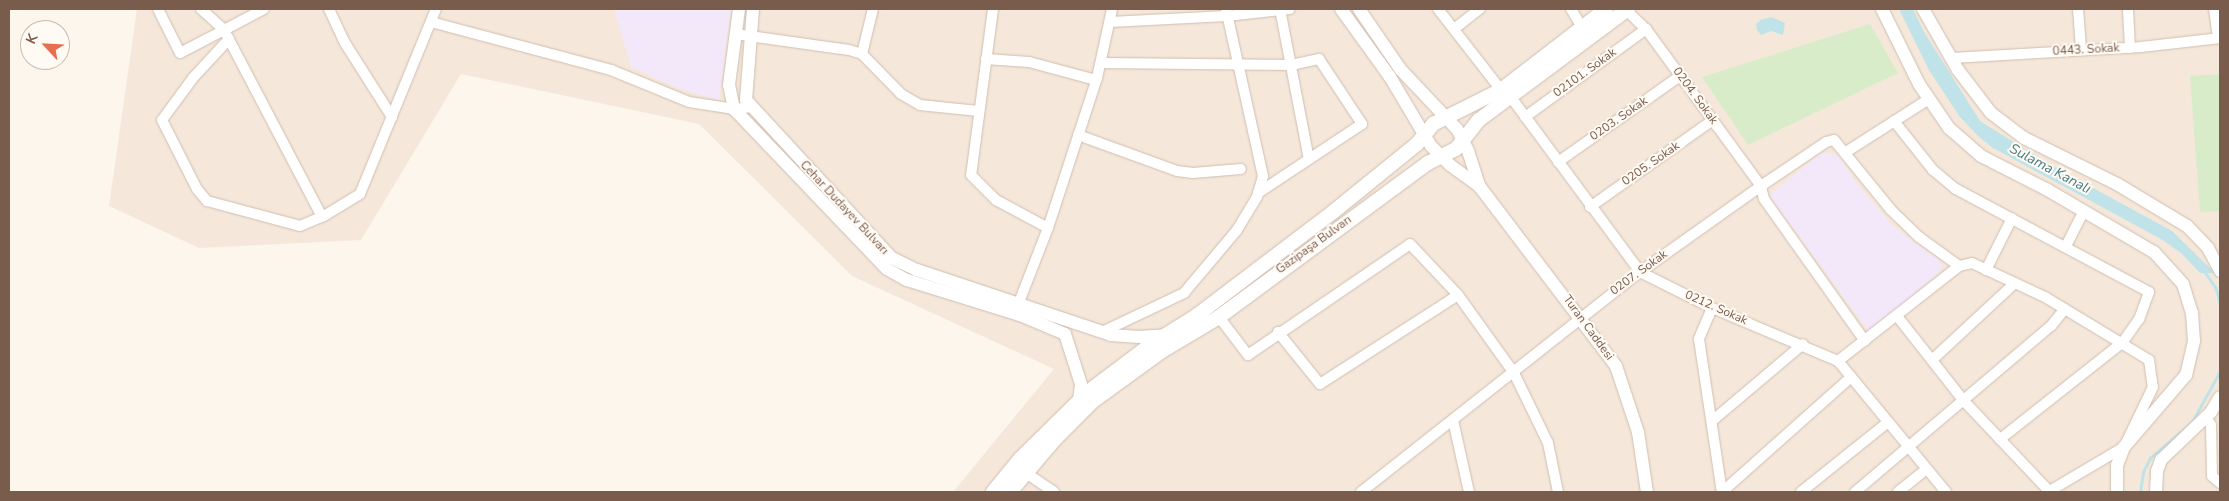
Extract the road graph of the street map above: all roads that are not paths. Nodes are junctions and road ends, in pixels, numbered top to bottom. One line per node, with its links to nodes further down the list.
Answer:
1 (160, 9): 31 (street)
2 (201, 9): 31 (street)
3 (264, 9): 31 (street)
4 (329, 9): 49 (street)
5 (436, 9): 25 (street)
6 (739, 9): 30 (street)
7 (753, 9): 32 (street, Cehar Dudayev Bulvarı)
8 (873, 9): 36 (street)
9 (993, 9): 38 (street)
10 (1112, 9): 26 (street)
11 (1341, 9): 54 (street)
12 (1359, 9): 51 (street)
13 (1438, 9): 28 (street, 0212. Sokak)
14 (1480, 9): 28 (street)
15 (1571, 9): 27 (street)
16 (1606, 9): 27 (main road, Gazipaşa Bulvarı)
17 (1626, 9): 29 (street, 0204. Sokak); 44 (main road, Gazipaşa Bulvarı)
18 (1882, 9): 45 (street)
19 (1923, 9): 37 (street)
20 (2078, 9): 35 (street)
21 (2128, 9): 34 (street)
22 (2214, 9): 33 (street)
23 (1283, 10): 24 (street); 41 (street)
24 (1227, 13): 26 (street); 39 (street)
25 (431, 22): 47 (street); 49 (street)
26 (1110, 22): 40 (street)
27 (1582, 27): 44 (main road, Gazipaşa Bulvarı)
28 (1454, 29): 44 (street, 0212. Sokak)
29 (1646, 29): 42 (street, 0204. Sokak); 50 (street, 02101. Sokak)
30 (735, 34): 32 (street); 47 (street)
31 (226, 35): 67 (street); 67 (street)
32 (749, 36): 36 (street); 46 (street, Cehar Dudayev Bulvarı)
33 (2219, 38): 34 (street, 0443. Sokak)
34 (2130, 48): 35 (street, 0443. Sokak)
35 (2080, 49): 37 (street, 0443. Sokak)
36 (862, 54): 48 (street)
37 (1952, 58): 73 (street)
38 (986, 59): 43 (street); 48 (street)
39 (1237, 62): 40 (street); 41 (street); 64 (street)
40 (1101, 63): 43 (street)
41 (1291, 65): 59 (street); 59 (street)
42 (1680, 76): 52 (street, 0204. Sokak); 60 (street, 0203. Sokak)
43 (1096, 80): 55 (street)
44 (1505, 93): 50 (street, 0212. Sokak); 51 (main road, Gazipaşa Bulvarı); 56 (main road, Gazipaşa Bulvarı)
45 (1929, 98): 53 (street); 66 (street)
46 (752, 107): 47 (street); 77 (street, Cehar Dudayev Bulvarı)
47 (734, 108): 77 (street, Cehar Dudayev Bulvarı)
48 (979, 111): 69 (street)
49 (392, 117): 67 (street)
50 (1525, 117): 60 (street, 0212. Sokak)
51 (1444, 119): 54 (main road, Gazipaşa Bulvarı); 56 (street)
52 (1713, 120): 62 (street, 0204. Sokak); 65 (street, 0205. Sokak)
53 (1894, 121): 57 (street); 68 (street)
54 (1424, 134): 58 (street); 85 (main road, Gazipaşa Bulvarı)
55 (1078, 135): 61 (street); 69 (street)
56 (1462, 141): 58 (main road, Gazipaşa Bulvarı); 63 (street)
57 (1846, 152): 62 (street, 0207. Sokak); 71 (street)
58 (1439, 156): 63 (street); 81 (main road, Gazipaşa Bulvarı)
59 (1309, 160): 64 (street)
60 (1558, 162): 65 (street, 0212. Sokak)
61 (1241, 169)
62 (1761, 186): 74 (street, 0207. Sokak); 86 (street, 0204. Sokak)
63 (1480, 187): 82 (street, Turan Caddesi)
64 (1258, 193): 83 (street)
65 (1590, 207): 74 (street, 0212. Sokak)
66 (2084, 211): 70 (street); 101 (street)
67 (322, 217)
68 (2012, 218): 70 (street); 72 (street)
69 (1048, 228): 77 (street)
70 (2066, 246): 87 (street)
71 (1959, 266): 72 (street); 80 (street)
72 (1986, 270): 75 (street)
73 (2220, 271)
74 (1640, 272): 78 (street, 0212. Sokak); 82 (street, 0207. Sokak)
75 (2015, 283): 79 (street); 89 (street)
76 (1458, 295): 84 (street); 84 (street); 91 (street)
77 (1017, 308): 83 (street, Cehar Dudayev Bulvarı); 95 (street, Cehar Dudayev Bulvarı)
78 (1712, 308): 88 (street, 0212. Sokak); 97 (street)
79 (2066, 309): 87 (street); 94 (street)
80 (1897, 316): 86 (street); 89 (street)
81 (1219, 317): 84 (street); 104 (main road, Gazipaşa Bulvarı)
82 (1580, 317): 91 (street, 0207. Sokak); 112 (street, Turan Caddesi)
83 (1102, 332): 85 (street, Cehar Dudayev Bulvarı)
84 (1278, 332)
85 (1166, 335): 95 (main road, Gazipaşa Bulvarı)
86 (1865, 340): 90 (street)
87 (2123, 342): 100 (street); 101 (street)
88 (1803, 344): 90 (street, 0212. Sokak); 97 (street)
89 (1932, 360): 94 (street)
90 (1838, 361): 92 (street, 0212. Sokak)
91 (1514, 373): 96 (street, 0207. Sokak); 111 (street)
92 (1851, 377): 98 (street, 0212. Sokak); 113 (street)
93 (2220, 396): 99 (street)
94 (1963, 400): 100 (street); 102 (street)
95 (1078, 401): 106 (main road, Gazipaşa Bulvarı)
96 (1453, 420): 109 (street, 0207. Sokak); 110 (street)
97 (1712, 421): 113 (street)
98 (1888, 422): 102 (street, 0212. Sokak); 114 (street)
99 (2213, 422): 105 (street); 120 (street)
100 (2000, 439): 118 (street)
101 (2124, 447): 118 (street); 119 (street)
102 (1908, 449): 103 (street, 0212. Sokak); 115 (street)
103 (1926, 469): 116 (street); 117 (street, 0212. Sokak)
104 (1026, 473): 107 (main road, Gazipaşa Bulvarı); 108 (street)
105 (2220, 483)
106 (993, 492)
107 (1010, 492)
108 (1054, 492)
109 (1362, 492)
110 (1469, 492)
111 (1558, 492)
112 (1647, 492)
113 (1722, 492)
114 (1801, 492)
115 (1855, 492)
116 (1898, 492)
117 (1946, 492)
118 (2048, 492)
119 (2116, 492)
120 (2156, 492)

